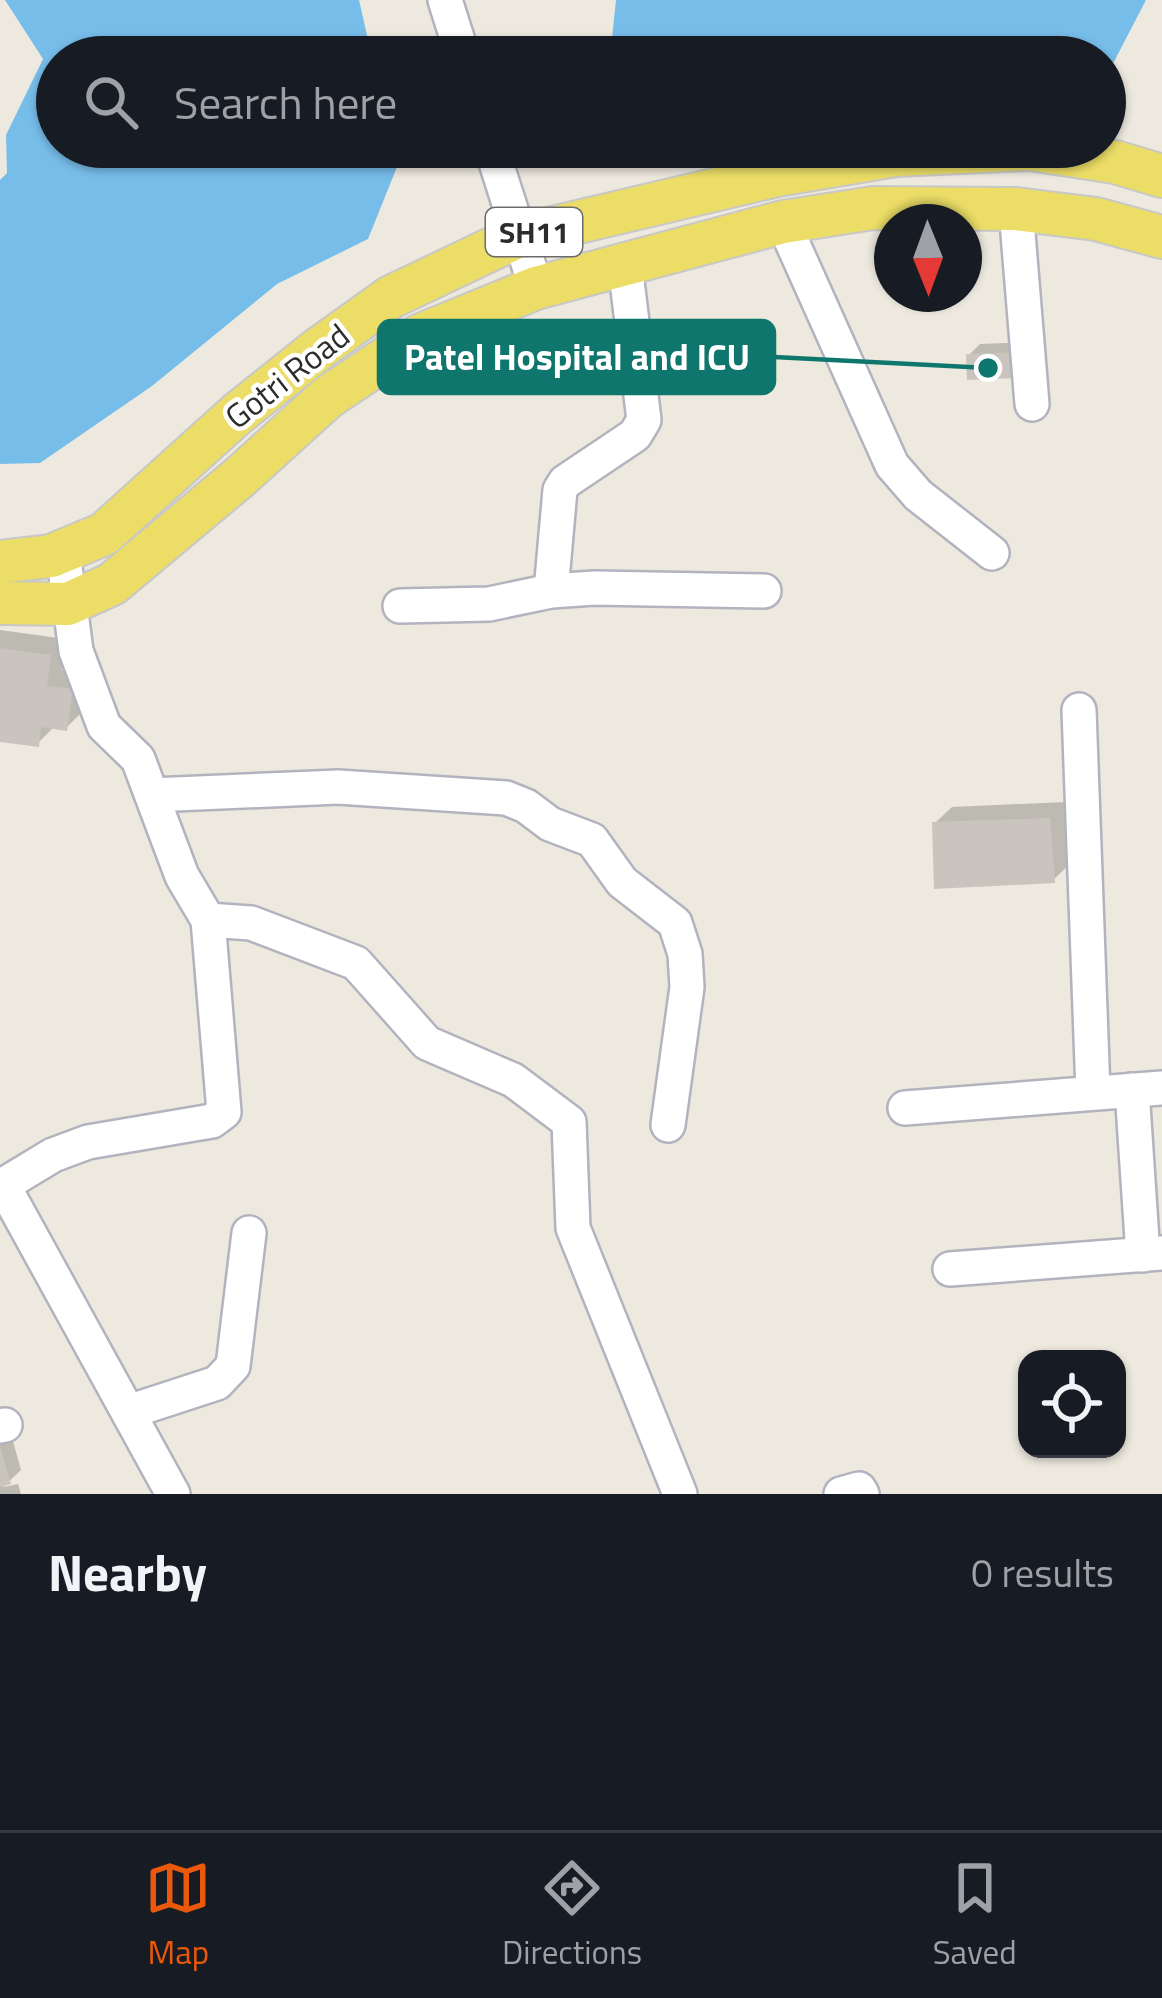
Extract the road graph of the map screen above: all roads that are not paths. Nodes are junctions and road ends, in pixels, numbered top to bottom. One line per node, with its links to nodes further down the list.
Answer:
1 (445, 0): 2 (street)
2 (456, 36)
3 (1126, 165): 6 (main road, Gotri Road / SH11)
4 (498, 168): 9 (street)
5 (819, 168): 9 (main road, Gotri Road / SH11)
6 (1162, 176)
7 (1016, 209): 8 (main road, Gotri Road / SH11); 10 (main road, Gotri Road / SH11); 13 (street)
8 (783, 222): 11 (main road, Gotri Road / SH11); 15 (street)
9 (520, 236): 12 (street); 14 (main road, Gotri Road / SH11)
10 (1162, 237)
11 (625, 265): 12 (main road, Gotri Road / SH11); 17 (street)
12 (536, 288): 20 (main road, Gotri Road / SH11)
13 (1032, 404)
14 (63, 552): 16 (main road, Gotri Road / SH11); 20 (street)
15 (992, 553)
16 (0, 562)
17 (551, 591): 18 (street); 21 (street)
18 (764, 591)
19 (0, 603): 20 (main road, Gotri Road / SH11)
20 (68, 604): 23 (street)
21 (400, 606)
22 (1079, 710): 26 (street)
23 (152, 795): 24 (street); 28 (street)
24 (208, 920): 29 (street); 35 (street)
25 (1147, 1089): 26 (street); 31 (street)
26 (1093, 1091): 27 (street)
27 (904, 1108)
28 (668, 1125)
29 (2, 1186): 33 (street)
30 (249, 1233): 33 (street)
31 (1153, 1254): 32 (street)
32 (950, 1269)
33 (128, 1412): 34 (street)
34 (173, 1494)
35 (680, 1494)
36 (842, 1494): 37 (street)
37 (862, 1494)

